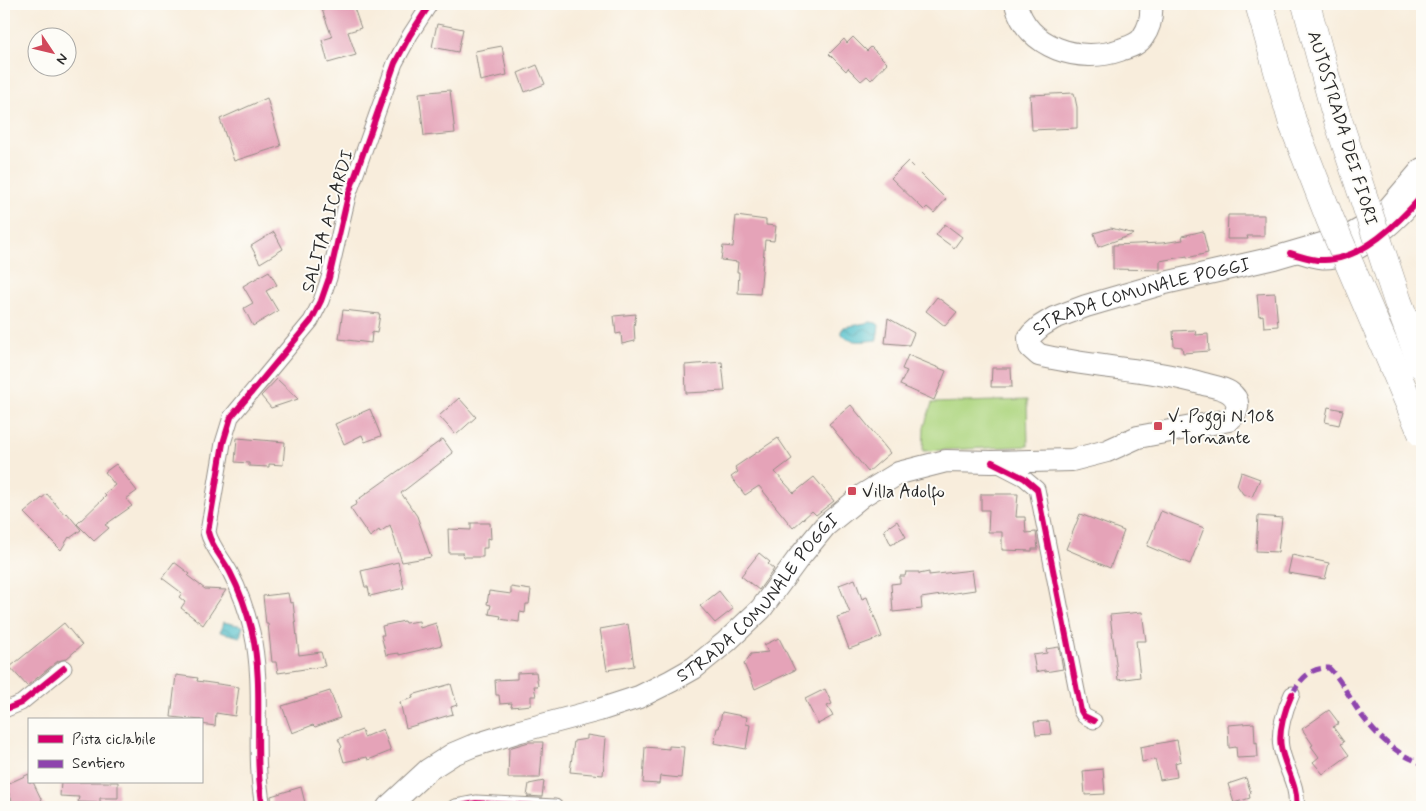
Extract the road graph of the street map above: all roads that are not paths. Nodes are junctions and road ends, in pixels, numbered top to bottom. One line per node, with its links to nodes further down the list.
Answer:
1 (430, 4): 16 (street, SALITA AICARDI)
2 (1016, 4): 3 (main road)
3 (1151, 4)
4 (1259, 4): 10 (highway, bridge)
5 (1306, 4): 9 (highway, AUTOSTRADA DEI FIORI, bridge)
6 (1422, 169): 8 (main road, STRADA COMUNALE POGGI)
7 (1422, 196): 8 (street)
8 (1290, 253): 11 (main road, STRADA COMUNALE POGGI)
9 (1422, 365)
10 (1422, 433)
11 (992, 462): 15 (street); 17 (main road, STRADA COMUNALE POGGI)
12 (64, 668): 14 (street)
13 (1292, 694): 20 (street)
14 (4, 710)
15 (1094, 721)
16 (263, 807)
17 (388, 807)
18 (455, 807): 19 (street)
19 (555, 807)
20 (1296, 807)

